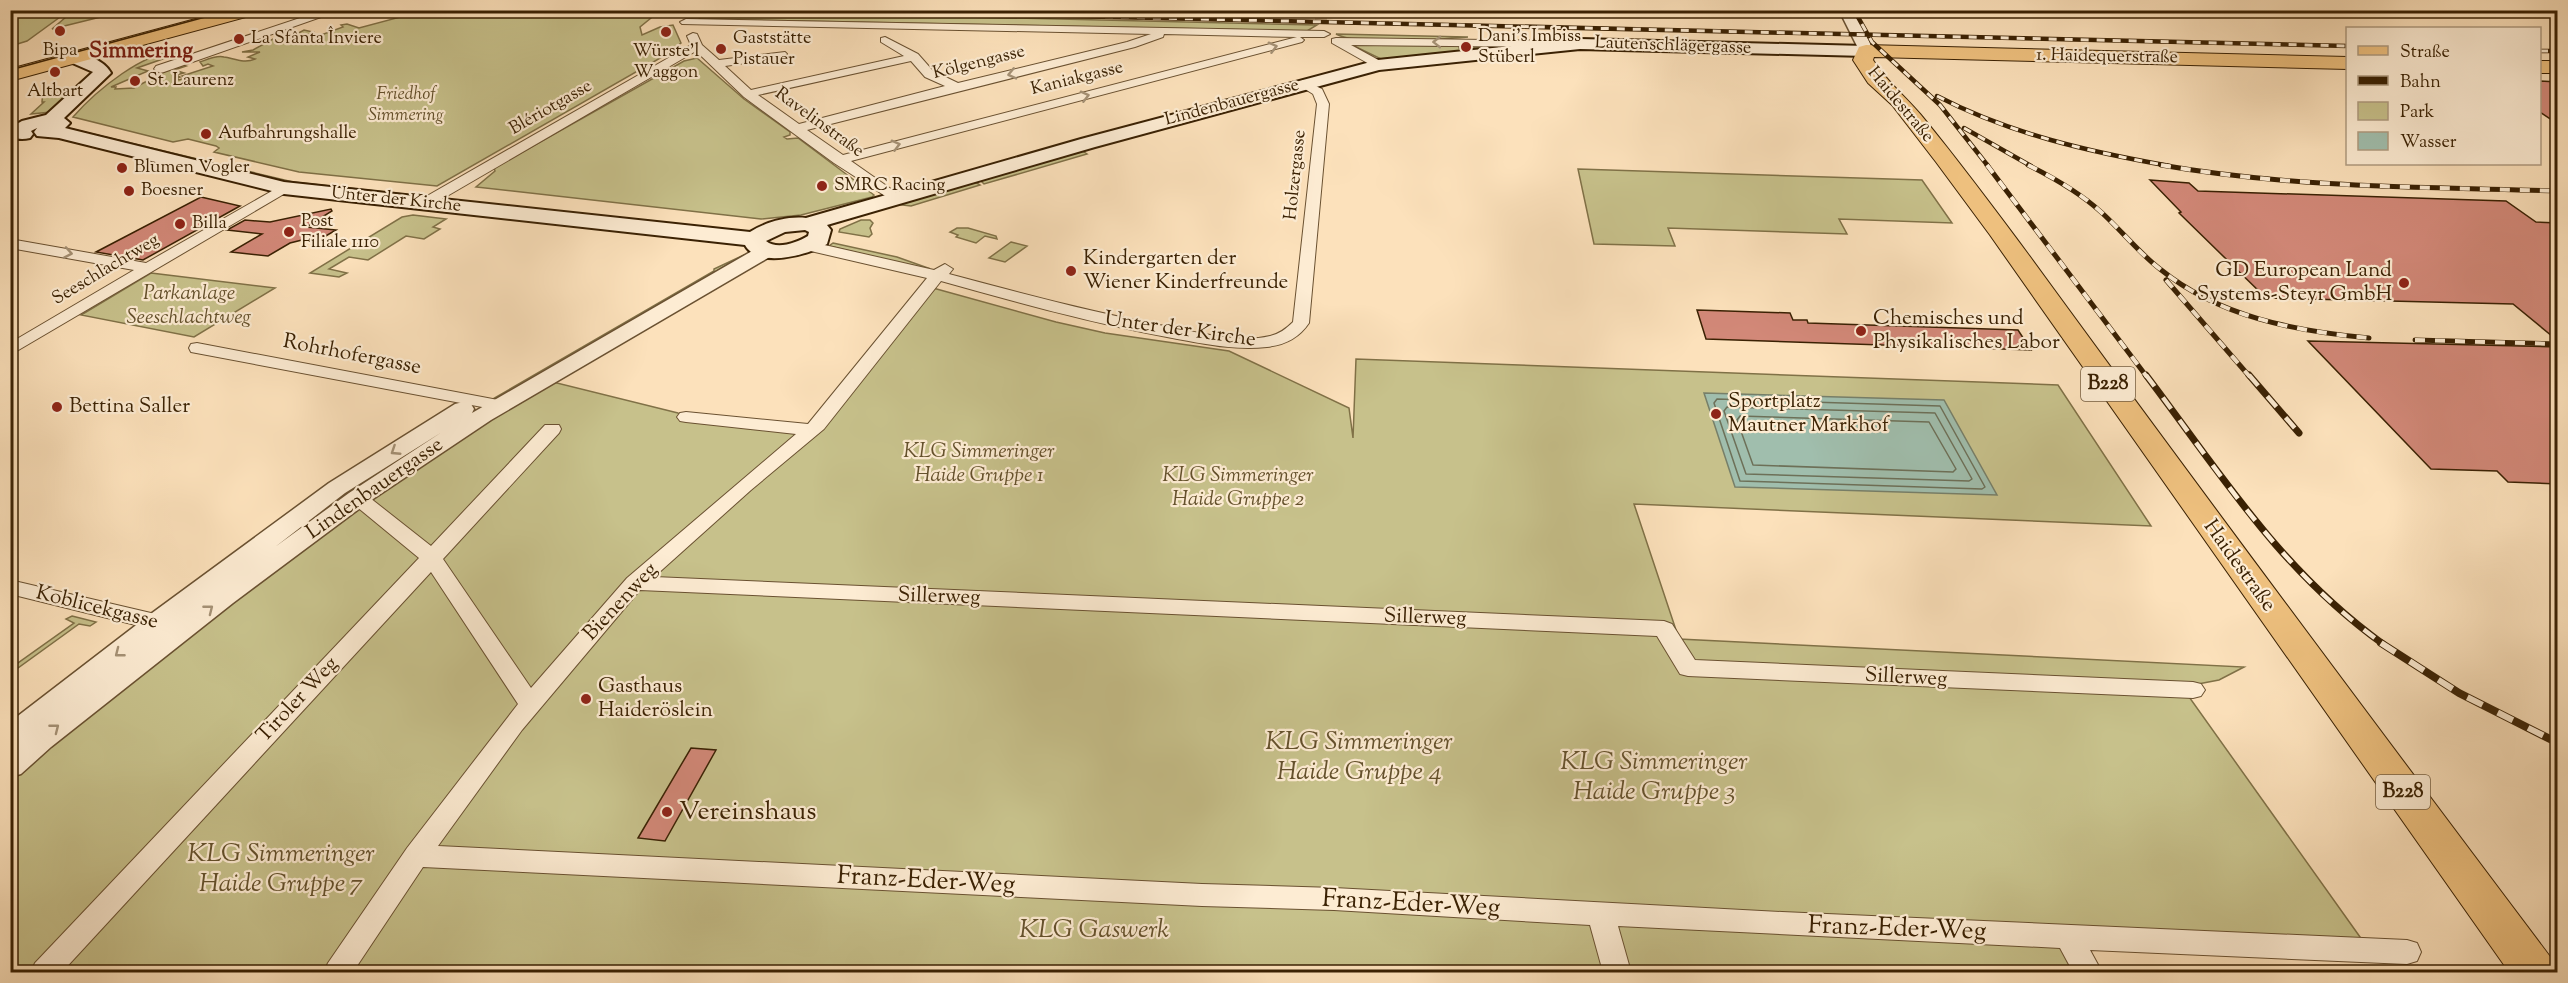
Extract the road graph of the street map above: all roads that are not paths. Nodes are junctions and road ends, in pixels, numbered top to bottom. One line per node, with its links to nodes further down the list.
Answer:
1 (251, 10): 15 (main road)
2 (336, 10): 13 (street)
3 (1845, 10): 11 (street, Haidestraße)
4 (1322, 30): 5 (street); 7 (street); 29 (street, Kaniakgasse, one-way to 4)
5 (1170, 31): 9 (street, Ravelinstraße); 24 (street, Kölgengasse, one-way to 24)
6 (885, 40): 14 (street)
7 (1336, 41): 8 (street, Lautenschlägergasse, one-way to 7); 18 (street)
8 (1580, 44): 11 (main road, Lautenschlägergasse); 18 (main road, Lindenbauergasse)
9 (697, 46): 17 (street, Ravelinstraße); 31 (street, Blériotgasse)
10 (183, 51): 13 (street)
11 (1866, 51): 16 (main road, 1. Haidequerstraße); 63 (main road, Haidestraße / B228)
12 (781, 54): 17 (street)
13 (202, 55): 21 (street)
14 (914, 57): 24 (street); 25 (street)
15 (76, 58): 22 (main road); 26 (main road)
16 (2346, 63)
17 (715, 64): 25 (street, Ravelinstraße)
18 (1378, 65): 23 (main road, Lindenbauergasse)
19 (2541, 67): 20 (main road)
20 (2558, 67)
21 (160, 69)
22 (10, 75)
23 (1303, 84): 32 (main road, Lindenbauergasse); 38 (street, Holzergasse)
24 (956, 87): 27 (street, Kölgengasse)
25 (748, 94): 27 (street, Ravelinstraße)
26 (52, 125): 28 (main road); 30 (main road, Unter der Kirche); 31 (main road, Unter der Kirche)
27 (796, 129): 29 (street, Ravelinstraße)
28 (17, 138)
29 (839, 160): 32 (street, Ravelinstraße)
30 (284, 188): 31 (main road, Unter der Kirche); 36 (street, Seeschlachtweg)
31 (432, 199): 34 (main road, Unter der Kirche)
32 (894, 200): 33 (main road, Lindenbauergasse)
33 (813, 235): 34 (main road, Unter der Kirche); 37 (street, Unter der Kirche)
34 (761, 241): 41 (street, Lindenbauergasse)
35 (10, 243): 36 (street, one-way to 36)
36 (149, 268): 40 (street, Seeschlachtweg)
37 (941, 273): 38 (street, Unter der Kirche); 44 (street, Bienenweg)
38 (1300, 315)
39 (197, 348): 41 (street, Rohrhofergasse)
40 (10, 350)
41 (487, 403): 45 (street, Lindenbauergasse); 49 (street, Lindenbauergasse, one-way to 49)
42 (686, 417): 44 (street)
43 (552, 429): 46 (street, Tiroler Weg)
44 (812, 430): 47 (street, Bienenweg)
45 (358, 498): 46 (street); 50 (street, Lindenbauergasse, one-way to 45)
46 (431, 557): 52 (street); 59 (street, Tiroler Weg)
47 (634, 583): 51 (street, Sillerweg); 52 (street, Bienenweg)
48 (10, 587): 49 (street, Koblicekgasse)
49 (157, 623): 50 (street, Koblicekgasse); 53 (street, Lindenbauergasse, one-way to 53)
50 (184, 628): 54 (street, Lindenbauergasse, one-way to 50)
51 (2193, 690)
52 (530, 704): 55 (street, Bienenweg)
53 (10, 738)
54 (10, 766)
55 (416, 856): 56 (street, Franz-Eder-Weg); 60 (street, Bienenweg)
56 (1601, 915): 57 (street, Franz-Eder-Weg); 61 (street)
57 (2068, 936): 58 (street, Franz-Eder-Weg); 62 (street)
58 (2407, 952)
59 (45, 972)
60 (338, 972)
61 (1617, 972)
62 (2088, 972)
63 (2535, 972)

